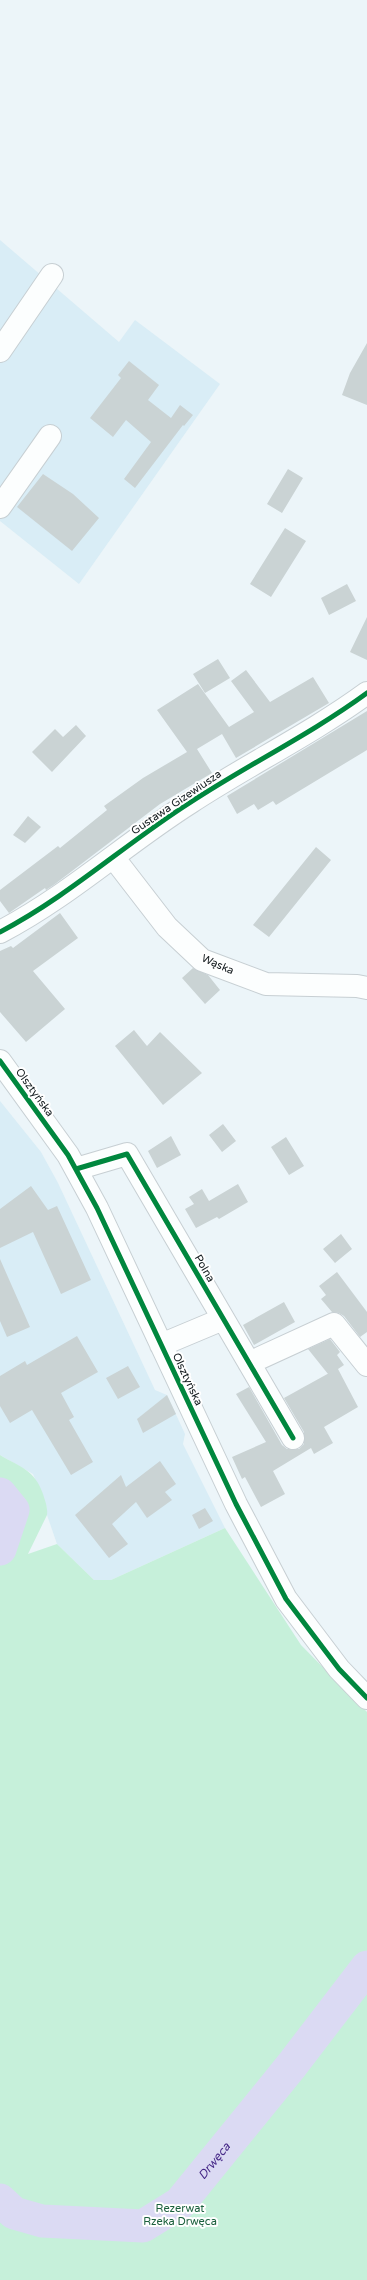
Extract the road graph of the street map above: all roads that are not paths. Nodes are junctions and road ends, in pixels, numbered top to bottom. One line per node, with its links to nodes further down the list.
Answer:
1 (52, 275): 2 (street)
2 (0, 351)
3 (50, 436): 4 (street)
4 (0, 507)
5 (367, 694): 6 (street, Gustawa Gizewiusza)
6 (113, 857): 7 (street, Gustawa Gizewiusza); 8 (street, Wąska)
7 (0, 932)
8 (367, 988)
9 (0, 1060): 10 (street, Olsztyńska)
10 (76, 1169): 11 (street, Polna); 12 (street, Olsztyńska)
11 (223, 1320): 12 (street); 13 (street, Polna)
12 (161, 1345): 16 (street, Olsztyńska)
13 (249, 1363): 14 (street); 15 (street, Polna)
14 (367, 1364)
15 (293, 1438)
16 (367, 1698)

